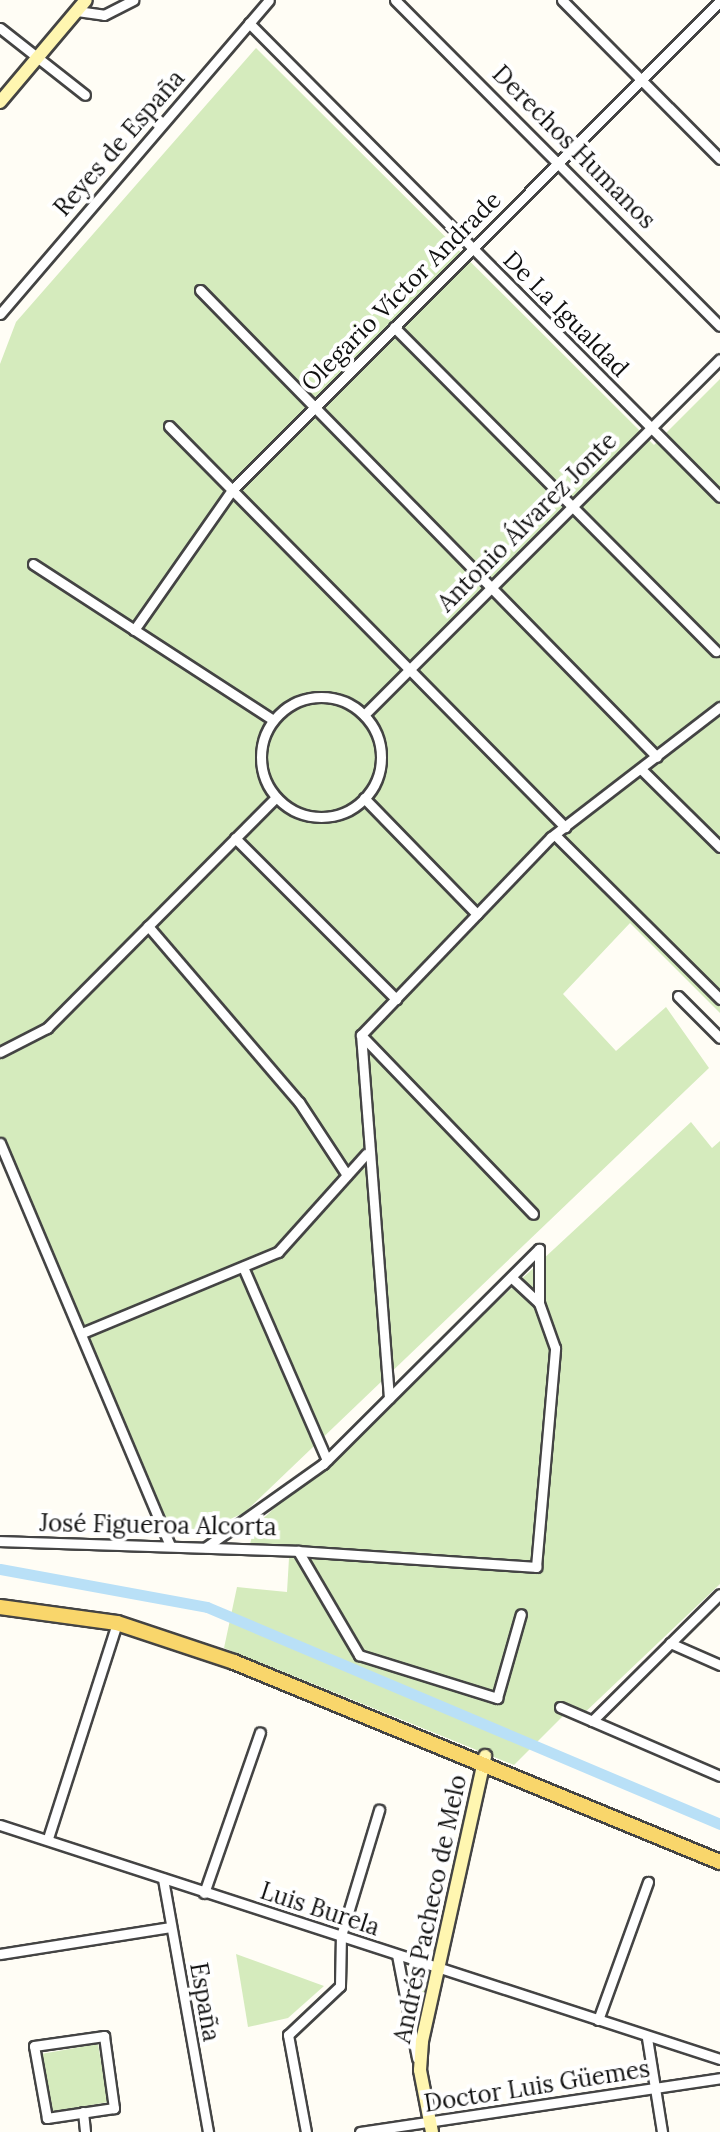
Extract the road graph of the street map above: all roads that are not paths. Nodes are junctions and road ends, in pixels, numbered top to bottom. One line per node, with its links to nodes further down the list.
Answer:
1 (86, 0): 7 (main road)
2 (133, 0): 7 (street)
3 (269, 0): 8 (street, Reyes de España)
4 (395, 0): 14 (street, Derechos Humanos)
5 (562, 0): 11 (street)
6 (720, 1): 11 (street, Olegario Víctor Andrade)
7 (77, 11): 10 (main road)
8 (249, 23): 16 (street, De La Igualdad); 18 (street, Reyes de España)
9 (0, 28): 10 (street)
10 (36, 58): 12 (street); 13 (main road)
11 (642, 79): 14 (street, Olegario Víctor Andrade); 15 (street)
12 (85, 95)
13 (0, 102)
14 (561, 159): 16 (street, Olegario Víctor Andrade); 19 (street, Derechos Humanos)
15 (720, 159)
16 (472, 248): 20 (street, Olegario Víctor Andrade); 24 (street, De La Igualdad)
17 (200, 290): 22 (street)
18 (1, 311)
19 (720, 326)
20 (394, 327): 22 (street, Olegario Víctor Andrade); 27 (street)
21 (720, 359): 24 (street, Antonio Álvarez Jonte)
22 (313, 408): 25 (street, Olegario Víctor Andrade); 29 (street)
23 (169, 426): 25 (street)
24 (651, 428): 26 (street, De La Igualdad); 27 (street, Antonio Álvarez Jonte)
25 (232, 490): 30 (street, Olegario Víctor Andrade); 32 (street)
26 (720, 497)
27 (572, 506): 29 (street, Antonio Álvarez Jonte); 31 (street)
28 (33, 564): 30 (street)
29 (489, 587): 32 (street, Antonio Álvarez Jonte); 36 (street)
30 (134, 630): 35 (street)
31 (716, 651)
32 (409, 669): 34 (street, Antonio Álvarez Jonte); 40 (street)
33 (720, 707): 36 (street)
34 (364, 715): 35 (street); 39 (street)
35 (273, 720): 38 (street)
36 (657, 757): 37 (street)
37 (641, 769): 40 (street); 43 (street)
38 (276, 797): 39 (street); 42 (street)
39 (364, 798): 44 (street)
40 (565, 827): 41 (street)
41 (555, 835): 44 (street); 48 (street)
42 (235, 838): 45 (street); 47 (street)
43 (720, 847)
44 (477, 914): 47 (street)
45 (148, 926): 51 (street); 54 (street)
46 (678, 996): 50 (street)
47 (396, 999): 49 (street)
48 (720, 999)
49 (361, 1035): 53 (street); 55 (street)
50 (720, 1038)
51 (0, 1052)
52 (0, 1143): 59 (street)
53 (366, 1154): 54 (street); 60 (street)
54 (347, 1175): 56 (street)
55 (533, 1214)
56 (243, 1267): 59 (street); 61 (street)
57 (511, 1277): 58 (street); 58 (street); 60 (street)
58 (539, 1303): 65 (street)
59 (82, 1333): 63 (street)
60 (389, 1398): 61 (street)
61 (327, 1460): 64 (street)
62 (0, 1541): 63 (street, José Figueroa Alcorta)
63 (170, 1546): 64 (street, José Figueroa Alcorta)
64 (206, 1547): 65 (street, José Figueroa Alcorta)
65 (298, 1551): 68 (street, José Figueroa Alcorta)
66 (720, 1594): 70 (street)
67 (0, 1604): 69 (main road); 75 (main road)
68 (521, 1614)
69 (117, 1623): 75 (main road); 79 (street)
70 (670, 1643): 71 (street); 73 (street)
71 (720, 1665)
72 (560, 1707): 73 (street)
73 (592, 1721): 76 (street)
74 (260, 1732): 84 (street)
75 (484, 1759): 80 (main road); 81 (main road); 89 (main road, Andrés Pacheco de Melo)
76 (720, 1776)
77 (379, 1810): 86 (street)
78 (0, 1825): 79 (street, Luis Burela)
79 (48, 1838): 82 (street, Luis Burela)
80 (720, 1852)
81 (720, 1862)
82 (163, 1879): 84 (street, Luis Burela); 85 (street, España)
83 (648, 1882): 90 (street)
84 (204, 1893): 86 (street, Luis Burela)
85 (171, 1927): 87 (street); 99 (street, España)
86 (341, 1936): 88 (street, Luis Burela); 100 (street)
87 (0, 1954)
88 (397, 1955): 89 (street, Luis Burela); 93 (street)
89 (439, 1970): 90 (street, Luis Burela); 93 (main road, Andrés Pacheco de Melo)
90 (598, 2020): 91 (street, Luis Burela)
91 (647, 2038): 92 (street, Luis Burela); 95 (street)
92 (720, 2059)
93 (420, 2070): 97 (main road)
94 (720, 2078): 95 (street, Doctor Luis Güemes)
95 (655, 2088): 97 (street, Doctor Luis Güemes); 102 (street)
96 (83, 2112): 96 (street); 98 (street)
97 (432, 2127): 101 (street, Doctor Luis Güemes)
98 (85, 2132)
99 (208, 2132)
100 (306, 2132)
101 (360, 2132)
102 (662, 2132)

